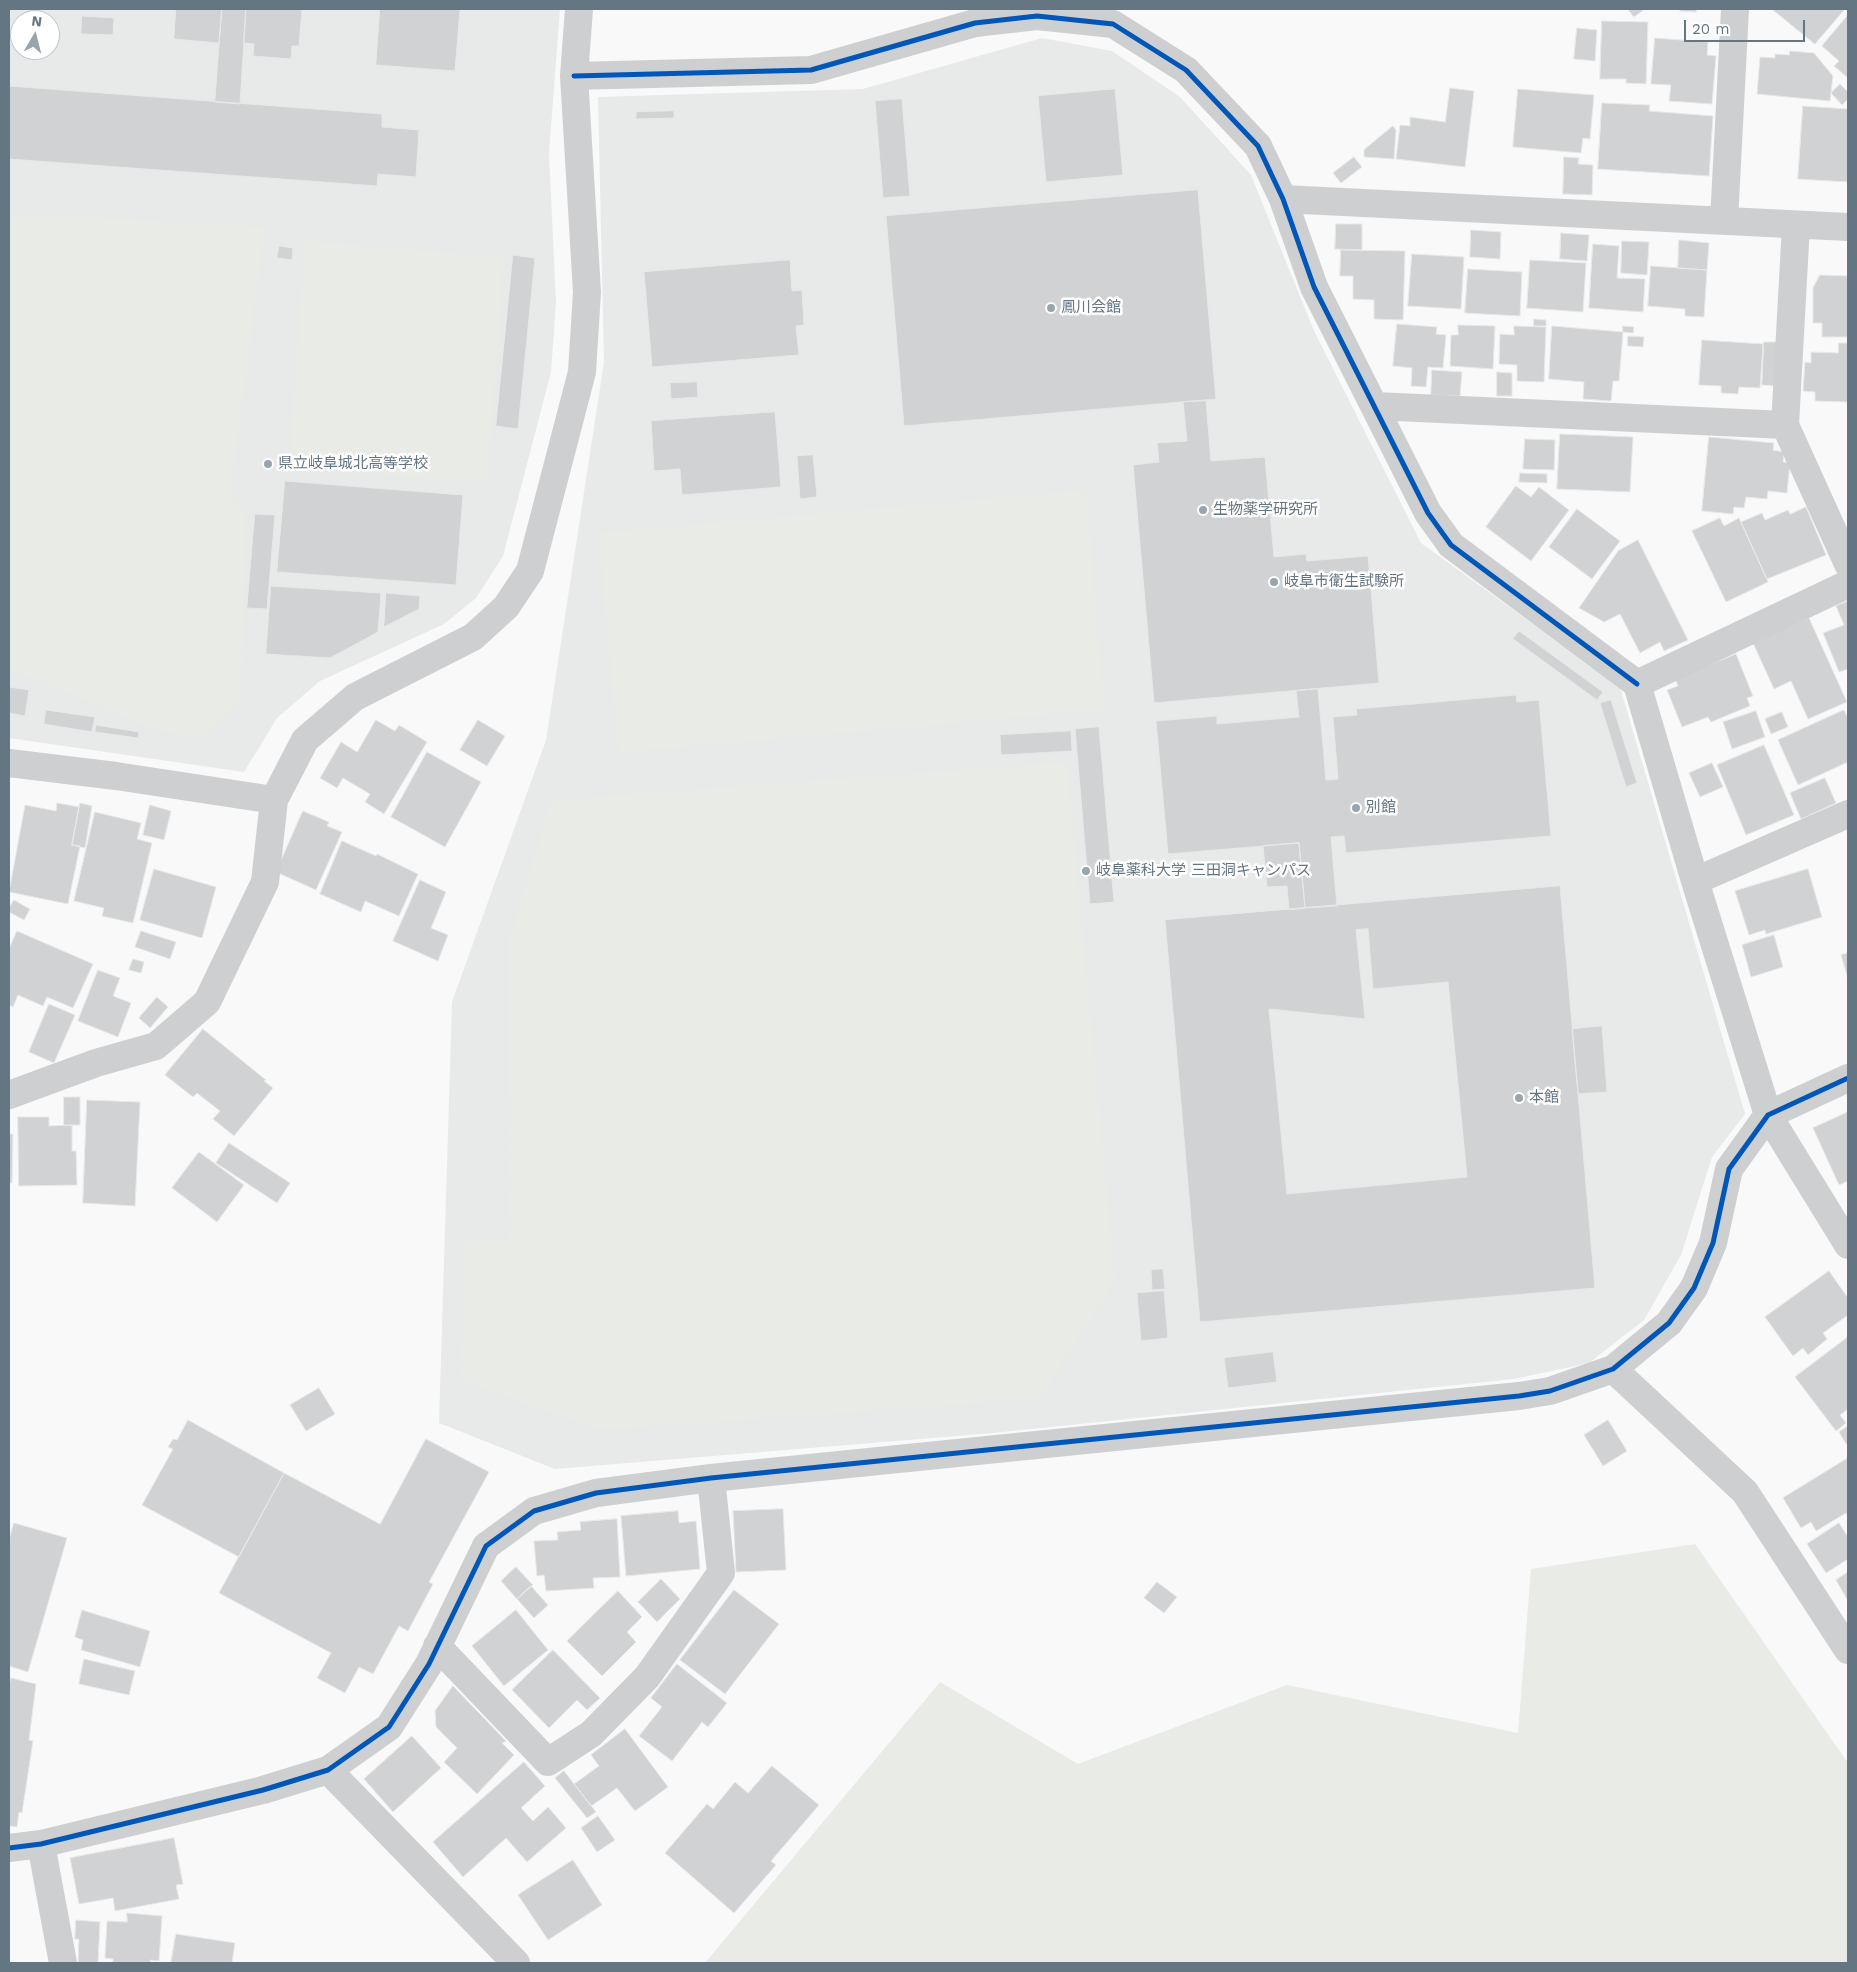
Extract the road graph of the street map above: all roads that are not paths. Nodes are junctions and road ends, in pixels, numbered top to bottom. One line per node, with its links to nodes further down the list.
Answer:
1 (579, 9): 3 (street)
2 (1736, 9): 5 (street)
3 (574, 76): 4 (street); 14 (street)
4 (1283, 199): 5 (street); 8 (street)
5 (1724, 221): 6 (street)
6 (1796, 225): 7 (street); 9 (street)
7 (1848, 227)
8 (1375, 406): 9 (street); 12 (street)
9 (1785, 425): 10 (street)
10 (1848, 564)
11 (1848, 584): 12 (street)
12 (1636, 684): 16 (street)
13 (9, 763): 14 (street)
14 (274, 800): 18 (street)
15 (1848, 814): 16 (street)
16 (1695, 881): 19 (street)
17 (1848, 1078): 19 (street)
18 (9, 1095)
19 (1768, 1116): 20 (street); 21 (street)
20 (1848, 1245)
21 (1613, 1369): 22 (street); 24 (street)
22 (710, 1478): 23 (street); 23 (street)
23 (437, 1646): 25 (street)
24 (1848, 1650)
25 (328, 1770): 26 (street); 29 (street)
26 (40, 1844): 27 (street); 28 (street)
27 (9, 1848)
28 (62, 1963)
29 (516, 1963)

